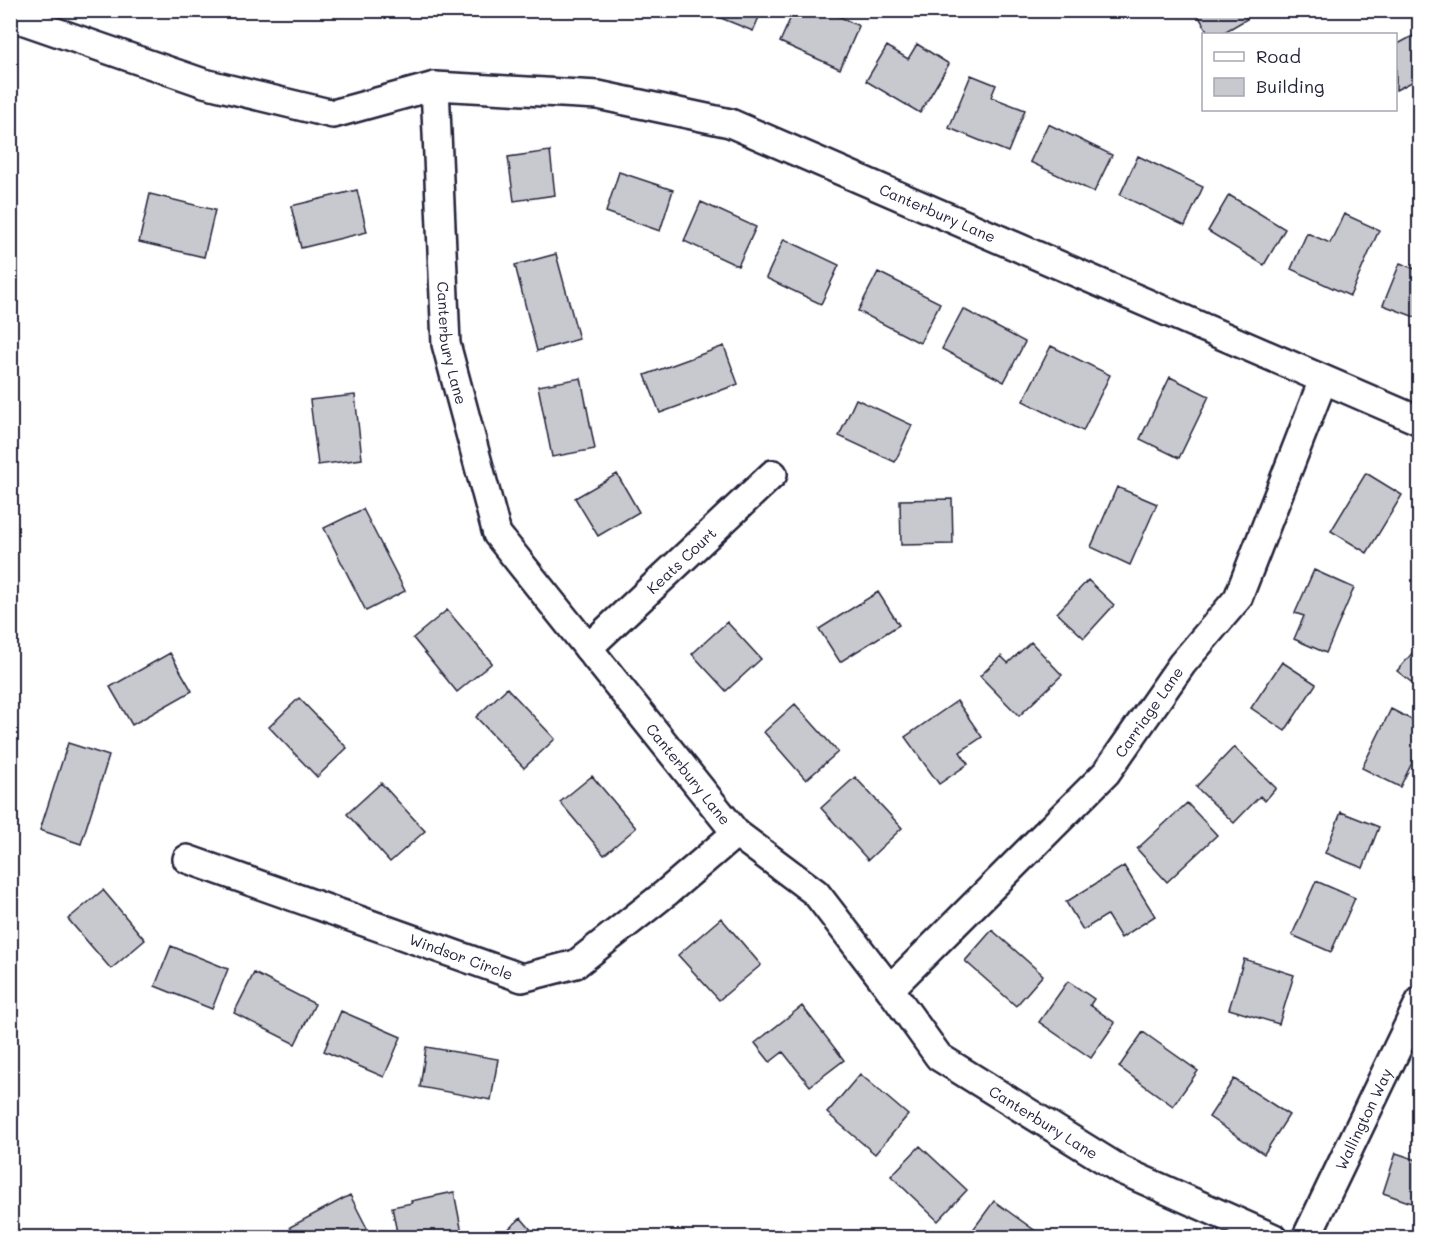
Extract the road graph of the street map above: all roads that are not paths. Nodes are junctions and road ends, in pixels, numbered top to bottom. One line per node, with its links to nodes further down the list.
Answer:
1 (10, 16): 2 (street, Canterbury Lane)
2 (435, 86): 3 (street, Canterbury Lane); 6 (street, Canterbury Lane)
3 (1323, 380): 4 (street, Canterbury Lane); 9 (street, Carriage Lane)
4 (1419, 421)
5 (773, 474): 6 (street, Keats Court)
6 (588, 648): 7 (street, Canterbury Lane)
7 (736, 833): 8 (street, Windsor Circle); 9 (street, Canterbury Lane)
8 (187, 859)
9 (890, 989): 11 (street, Canterbury Lane)
10 (1419, 1001): 12 (street, Wallington Way)
11 (1274, 1238)
12 (1306, 1238)

